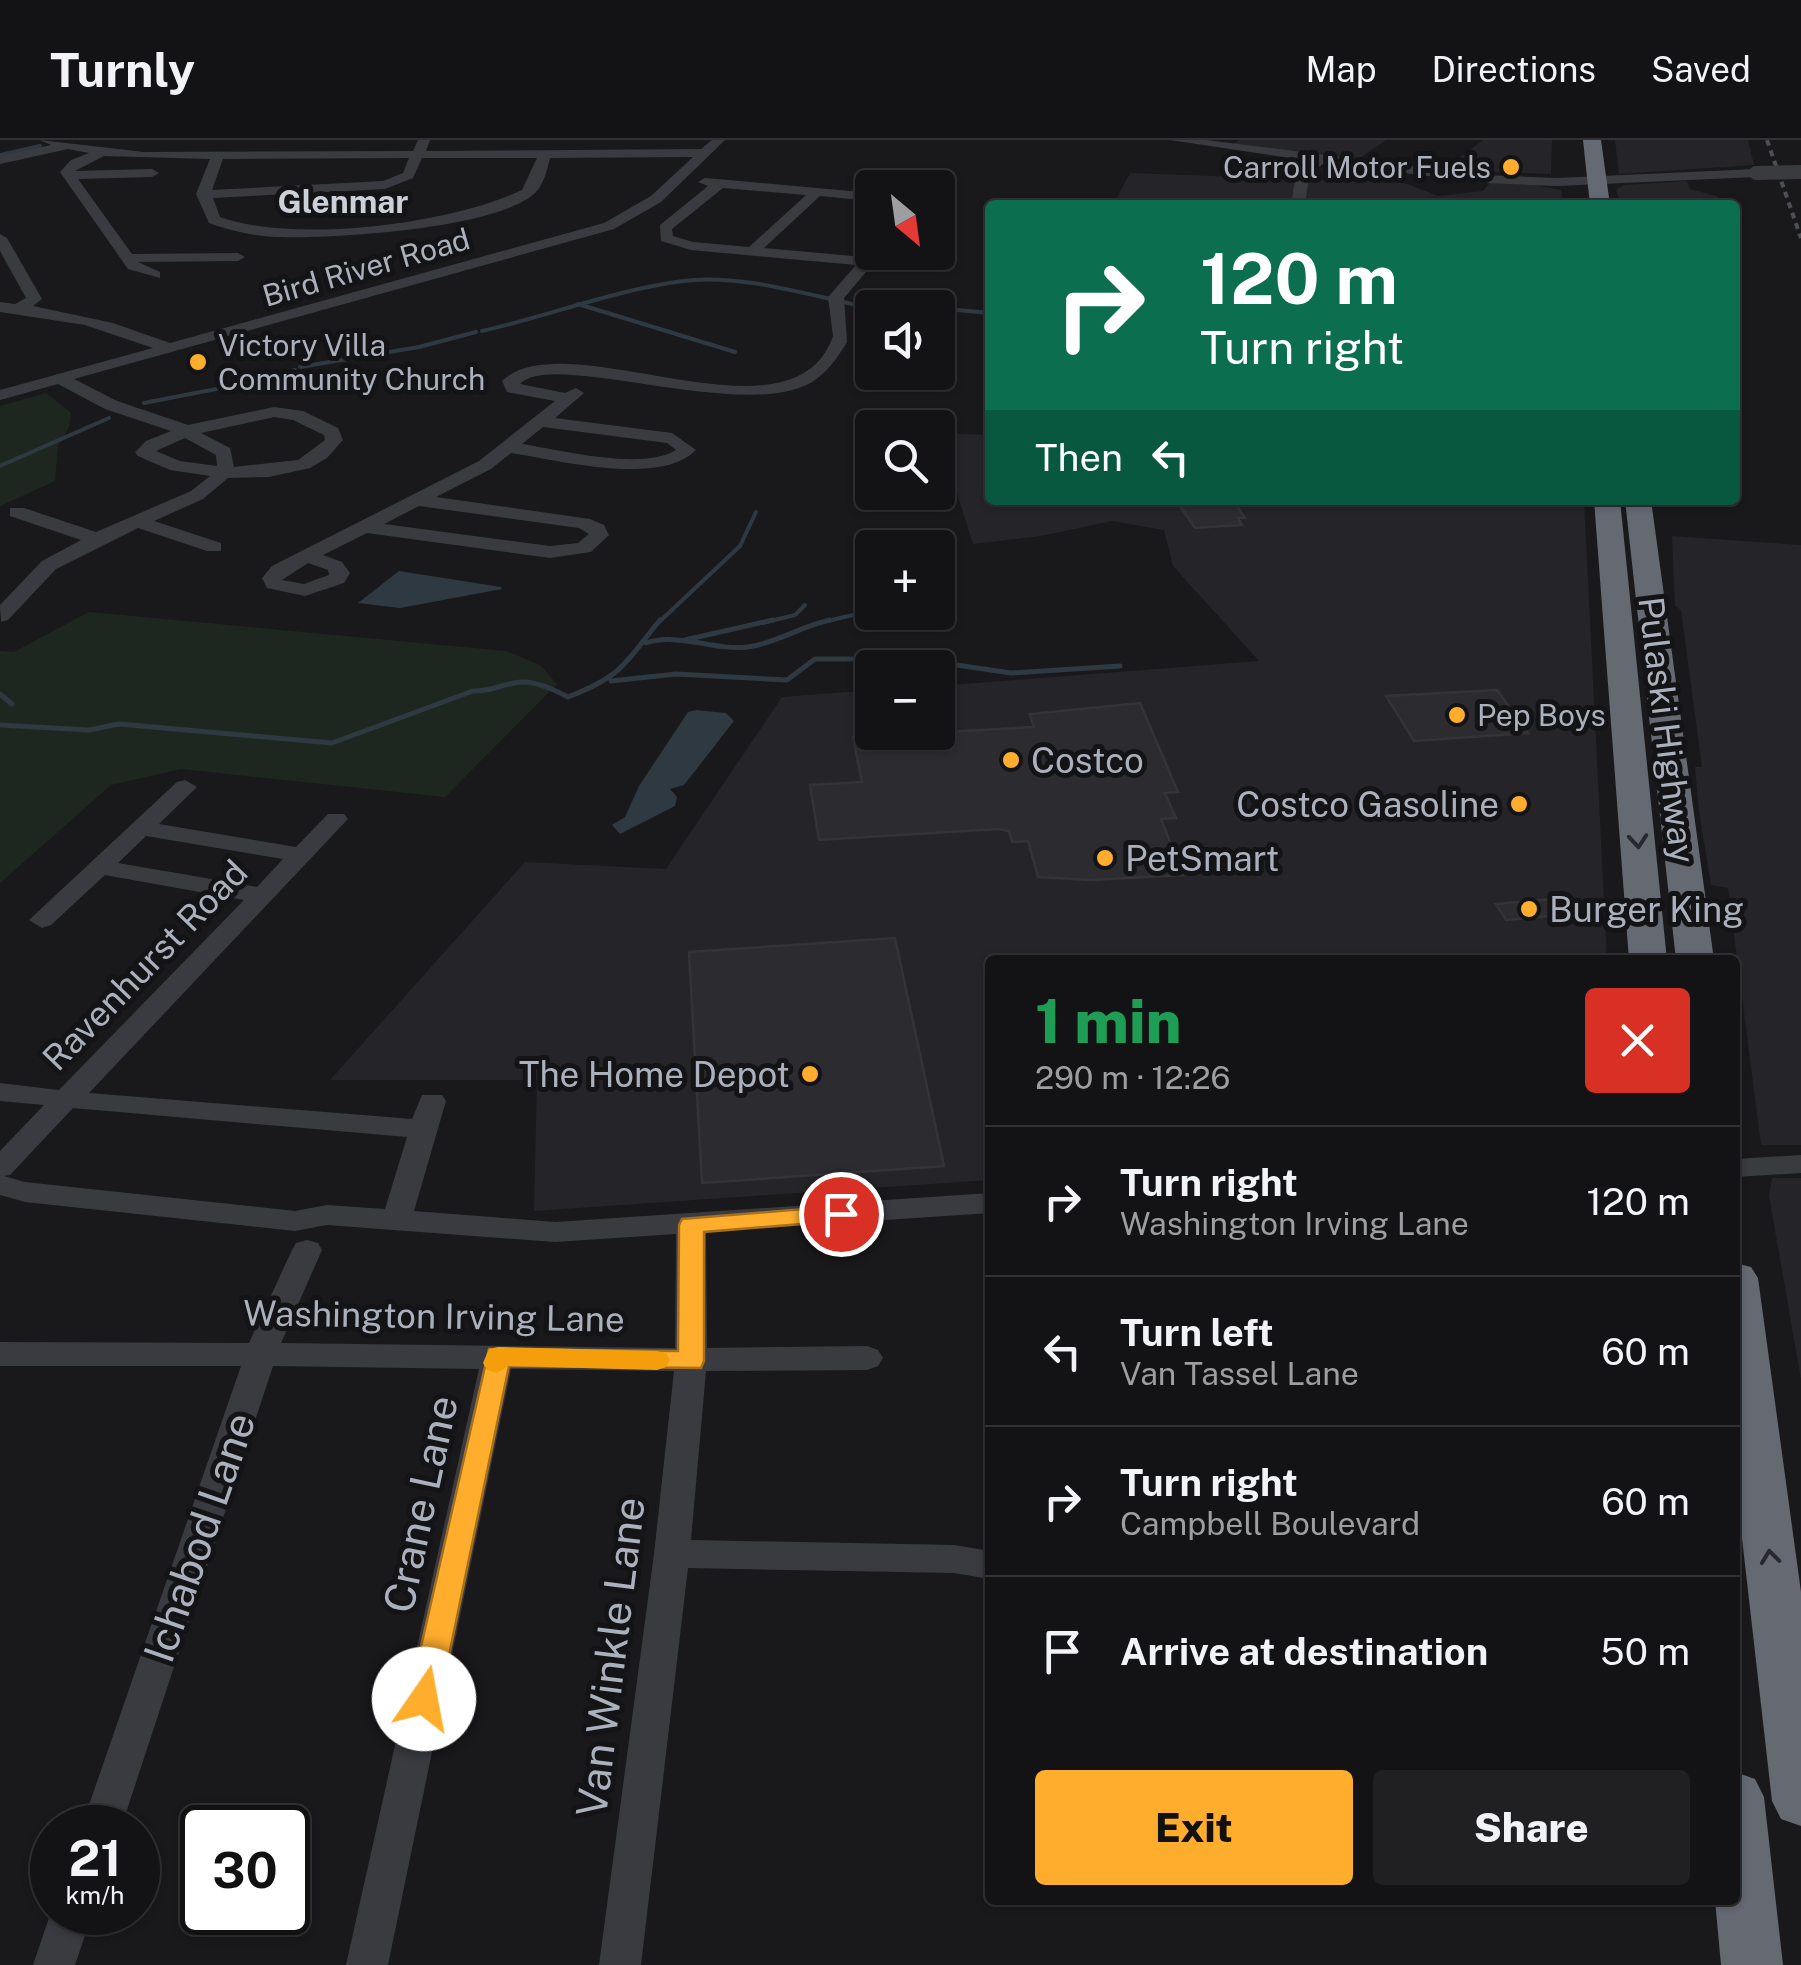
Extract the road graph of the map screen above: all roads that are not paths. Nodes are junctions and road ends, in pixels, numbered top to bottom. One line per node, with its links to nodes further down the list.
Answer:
1 (26, 140): 8 (street)
2 (46, 140): 7 (street)
3 (719, 140): 12 (street, Bird River Road)
4 (1176, 140): 15 (street)
5 (1573, 140): 21 (highway)
6 (1592, 140): 20 (highway)
7 (67, 145): 11 (street); 14 (street)
8 (0, 146)
9 (422, 146): 10 (street); 13 (street); 24 (street)
10 (545, 151): 12 (street); 24 (street)
11 (102, 152): 13 (street); 18 (street)
12 (704, 152): 19 (street, Bird River Road)
13 (218, 156): 24 (street)
14 (0, 160)
15 (1319, 160): 21 (street); 26 (street)
16 (170, 172): 18 (street)
17 (1801, 172): 20 (street, bridge)
18 (70, 175): 33 (street)
19 (679, 180): 22 (street); 38 (street, Bird River Road)
20 (1598, 180): 21 (street); 28 (highway)
21 (1576, 181): 27 (highway)
22 (719, 184): 23 (street); 30 (street)
23 (817, 192): 25 (street); 30 (street)
24 (203, 194)
25 (855, 195)
26 (1299, 200)
27 (1578, 200)
28 (1600, 200)
29 (0, 238): 37 (street)
30 (752, 252): 31 (street)
31 (855, 256)
32 (238, 257): 33 (street)
33 (129, 258): 35 (street)
34 (860, 270): 39 (street)
35 (154, 275)
36 (0, 307): 37 (street)
37 (19, 308): 38 (street)
38 (170, 349): 40 (street, Bird River Road)
39 (600, 373): 42 (street); 42 (street)
40 (60, 379): 41 (street, Bird River Road); 44 (street)
41 (0, 395)
42 (569, 399): 43 (street)
43 (542, 422): 45 (street); 45 (street)
44 (190, 432): 46 (street); 46 (street); 46 (street)
45 (512, 448): 47 (street)
46 (224, 471): 51 (street)
47 (416, 500): 52 (street); 52 (street)
48 (1607, 505): 64 (highway, Pulaski Highway, one-way to 64)
49 (1639, 505): 65 (highway, Pulaski Highway)
50 (17, 512): 53 (street)
51 (134, 521): 53 (street); 54 (street)
52 (366, 527): 55 (street)
53 (97, 539): 56 (street)
54 (214, 547)
55 (308, 556)
56 (1, 616)
57 (185, 787): 59 (street)
58 (336, 819): 60 (street, Ravenhurst Road)
59 (142, 828): 60 (street, Ravenhurst Road); 61 (street)
60 (300, 854): 62 (street, Ravenhurst Road)
61 (100, 867): 62 (street); 63 (street)
62 (260, 895): 67 (street, Ravenhurst Road)
63 (42, 920)
64 (1648, 955)
65 (1694, 955)
66 (0, 1092): 67 (street)
67 (66, 1100): 69 (street, Ravenhurst Road); 73 (street)
68 (1801, 1164): 70 (street)
69 (0, 1168)
70 (1740, 1168)
71 (0, 1183): 73 (street)
72 (985, 1203): 74 (street)
73 (396, 1222): 74 (street)
74 (691, 1225): 81 (street, Van Winkle Lane)
75 (307, 1250): 77 (street, Ichabod Lane)
76 (1740, 1318): 84 (highway, one-way to 76)
77 (261, 1353): 78 (street, Washington Irving Lane); 79 (street, Washington Irving Lane); 85 (street, Ichabod Lane)
78 (0, 1354)
79 (498, 1356): 81 (street, Washington Irving Lane); 89 (street, Crane Lane)
80 (867, 1358): 81 (street, Washington Irving Lane)
81 (691, 1361): 82 (street, Van Winkle Lane)
82 (672, 1554): 83 (street); 90 (street, Van Winkle Lane)
83 (985, 1564)
84 (1801, 1800)
85 (109, 1805)
86 (1740, 1846): 91 (highway)
87 (64, 1935): 88 (street)
88 (54, 1965)
89 (367, 1965)
90 (620, 1965)
91 (1752, 1965)

